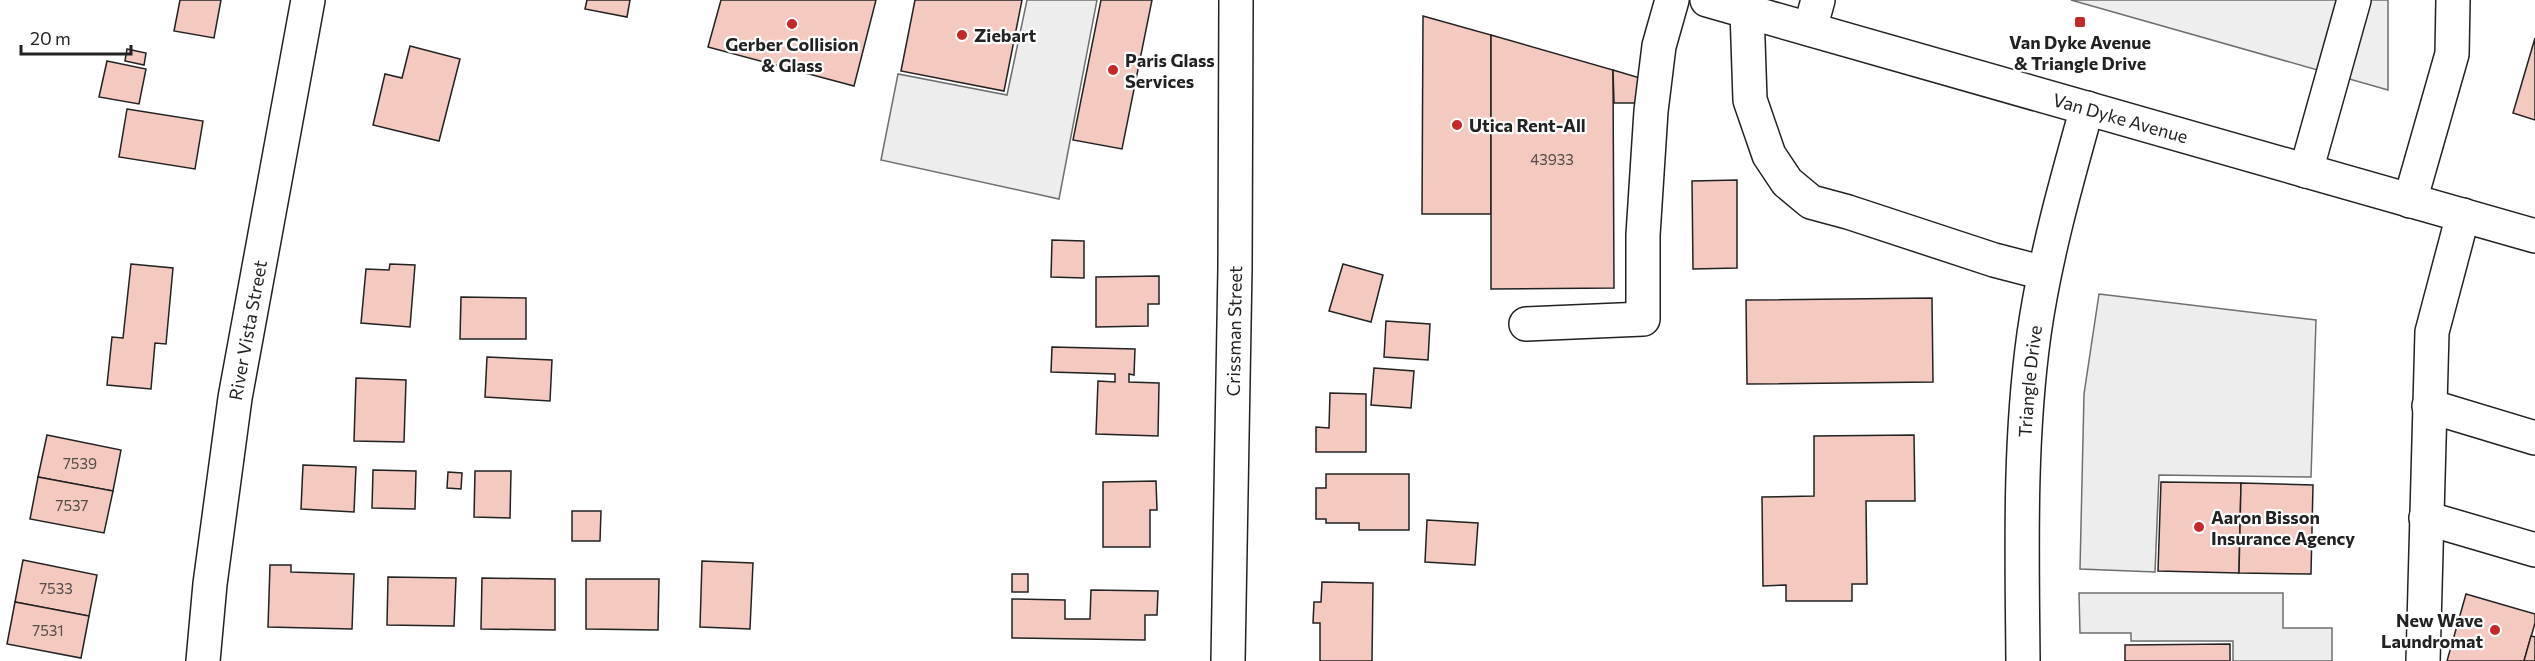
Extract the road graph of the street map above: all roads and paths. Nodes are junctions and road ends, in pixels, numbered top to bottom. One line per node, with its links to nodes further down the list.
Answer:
1 (308, 0): 20 (street, River Vista Street)
2 (1236, 0): 21 (street, Crissman Street)
3 (1672, 0): 15 (street)
4 (1707, 0): 7 (street, Van Dyke Avenue)
5 (2354, 0): 10 (street)
6 (2453, 0): 11 (street)
7 (1747, 11): 8 (street, Van Dyke Avenue); 14 (street)
8 (1814, 15): 9 (street, Van Dyke Avenue)
9 (2087, 108): 10 (street, Van Dyke Avenue); 14 (street, Triangle Drive)
10 (2306, 171): 11 (street, Van Dyke Avenue)
11 (2410, 201): 12 (street, Van Dyke Avenue)
12 (2463, 215): 13 (street, Van Dyke Avenue); 16 (street)
13 (2535, 236)
14 (2044, 273): 22 (street, Triangle Drive)
15 (1526, 324)
16 (2429, 406): 17 (street); 18 (street)
17 (2535, 438)
18 (2426, 518): 19 (street); 23 (street)
19 (2535, 550)
20 (203, 661)
21 (1228, 661)
22 (2023, 661)
23 (2422, 661)

